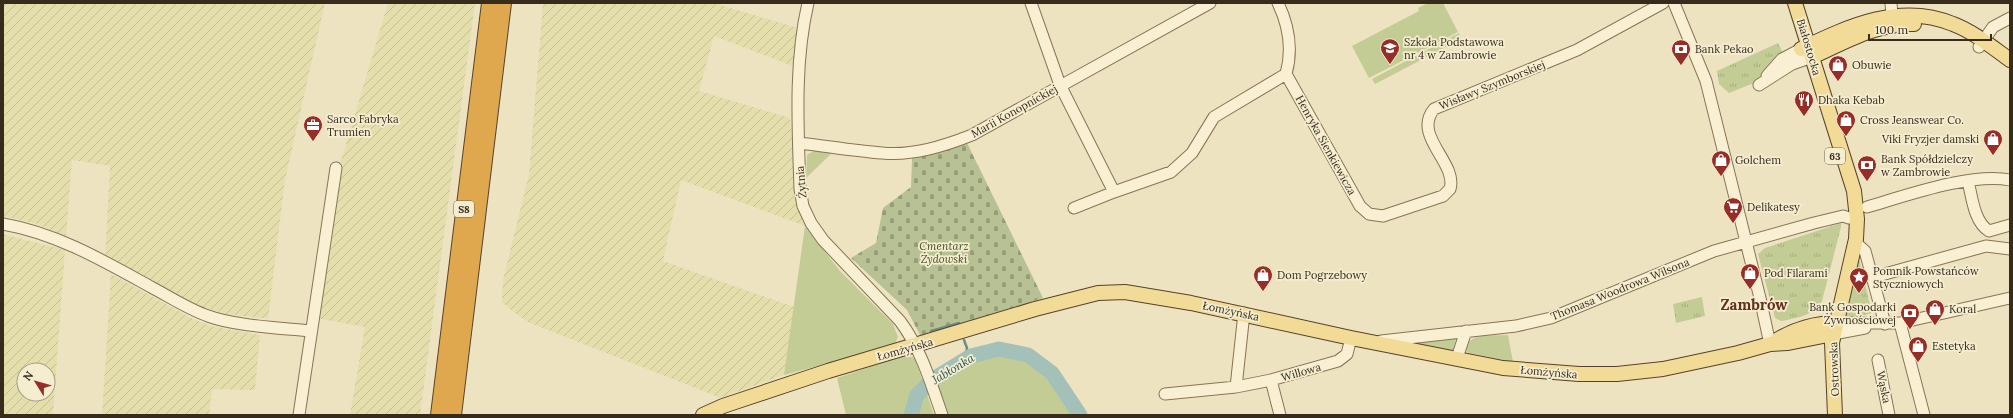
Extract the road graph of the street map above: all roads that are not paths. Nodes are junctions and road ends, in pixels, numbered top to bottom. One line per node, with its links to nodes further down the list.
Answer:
1 (490, 3): 51 (highway, S8)
2 (503, 3): 52 (highway, S8)
3 (808, 3): 19 (street, Żytnia)
4 (1031, 3): 18 (street)
5 (1210, 3): 18 (street, Marii Konopnickiej)
6 (1278, 3): 17 (street)
7 (1662, 3): 26 (street, Wisławy Szymborskiej)
8 (1674, 3): 30 (street)
9 (1788, 3): 14 (main road, Białostocka)
10 (1795, 3): 14 (main road, Białostocka)
11 (1891, 9): 13 (main road); 14 (main road)
12 (2010, 18): 13 (street)
13 (1981, 44): 14 (main road); 15 (main road); 16 (main road)
14 (1807, 52): 27 (main road, Białostocka / 63); 31 (main road, Białostocka / 63)
15 (2010, 60)
16 (2010, 69)
17 (1286, 74): 23 (street); 26 (street, Henryka Sienkiewicza)
18 (1060, 85): 19 (street, Marii Konopnickiej); 23 (street)
19 (799, 143): 44 (street, Żytnia)
20 (336, 168): 39 (street)
21 (2010, 180): 22 (street)
22 (1968, 181): 24 (street); 29 (street)
23 (1114, 192): 25 (street)
24 (1867, 207)
25 (1074, 208)
26 (1369, 214)
27 (1849, 218): 30 (street, Thomasa Woodrowa Wilsona); 38 (main road, Białostocka / 63)
28 (3, 224): 39 (street)
29 (2010, 225)
30 (1746, 241): 40 (street, Thomasa Woodrowa Wilsona); 42 (street)
31 (1856, 242): 33 (street); 38 (main road, Białostocka / 63)
32 (2010, 249): 33 (street)
33 (1874, 277): 37 (street)
34 (2010, 298): 36 (street)
35 (1244, 314): 41 (main road, Łomżyńska); 44 (main road, Łomżyńska); 48 (street)
36 (1900, 323): 37 (street); 59 (street)
37 (1885, 324): 38 (street)
38 (1831, 329): 42 (main road, Łomżyńska); 42 (main road, Łomżyńska); 56 (main road, Ostrowska); 57 (main road, Ostrowska)
39 (311, 331): 50 (street)
40 (1466, 331): 43 (street, Thomasa Woodrowa Wilsona); 45 (street)
41 (1351, 338): 43 (main road, Łomżyńska); 47 (street, Willowa)
42 (1769, 338): 45 (main road, Łomżyńska)
43 (1372, 342): 45 (main road, Łomżyńska)
44 (915, 345): 53 (main road, Łomżyńska); 54 (street, Żytnia)
45 (1457, 358)
46 (1878, 360): 58 (street, Wąska)
47 (1271, 380): 48 (street); 55 (street, Willowa)
48 (1236, 387): 49 (street)
49 (1165, 394)
50 (299, 415)
51 (439, 415)
52 (453, 415)
53 (703, 415)
54 (942, 415)
55 (1280, 415)
56 (1831, 415)
57 (1835, 415)
58 (1890, 415)
59 (1923, 415)

